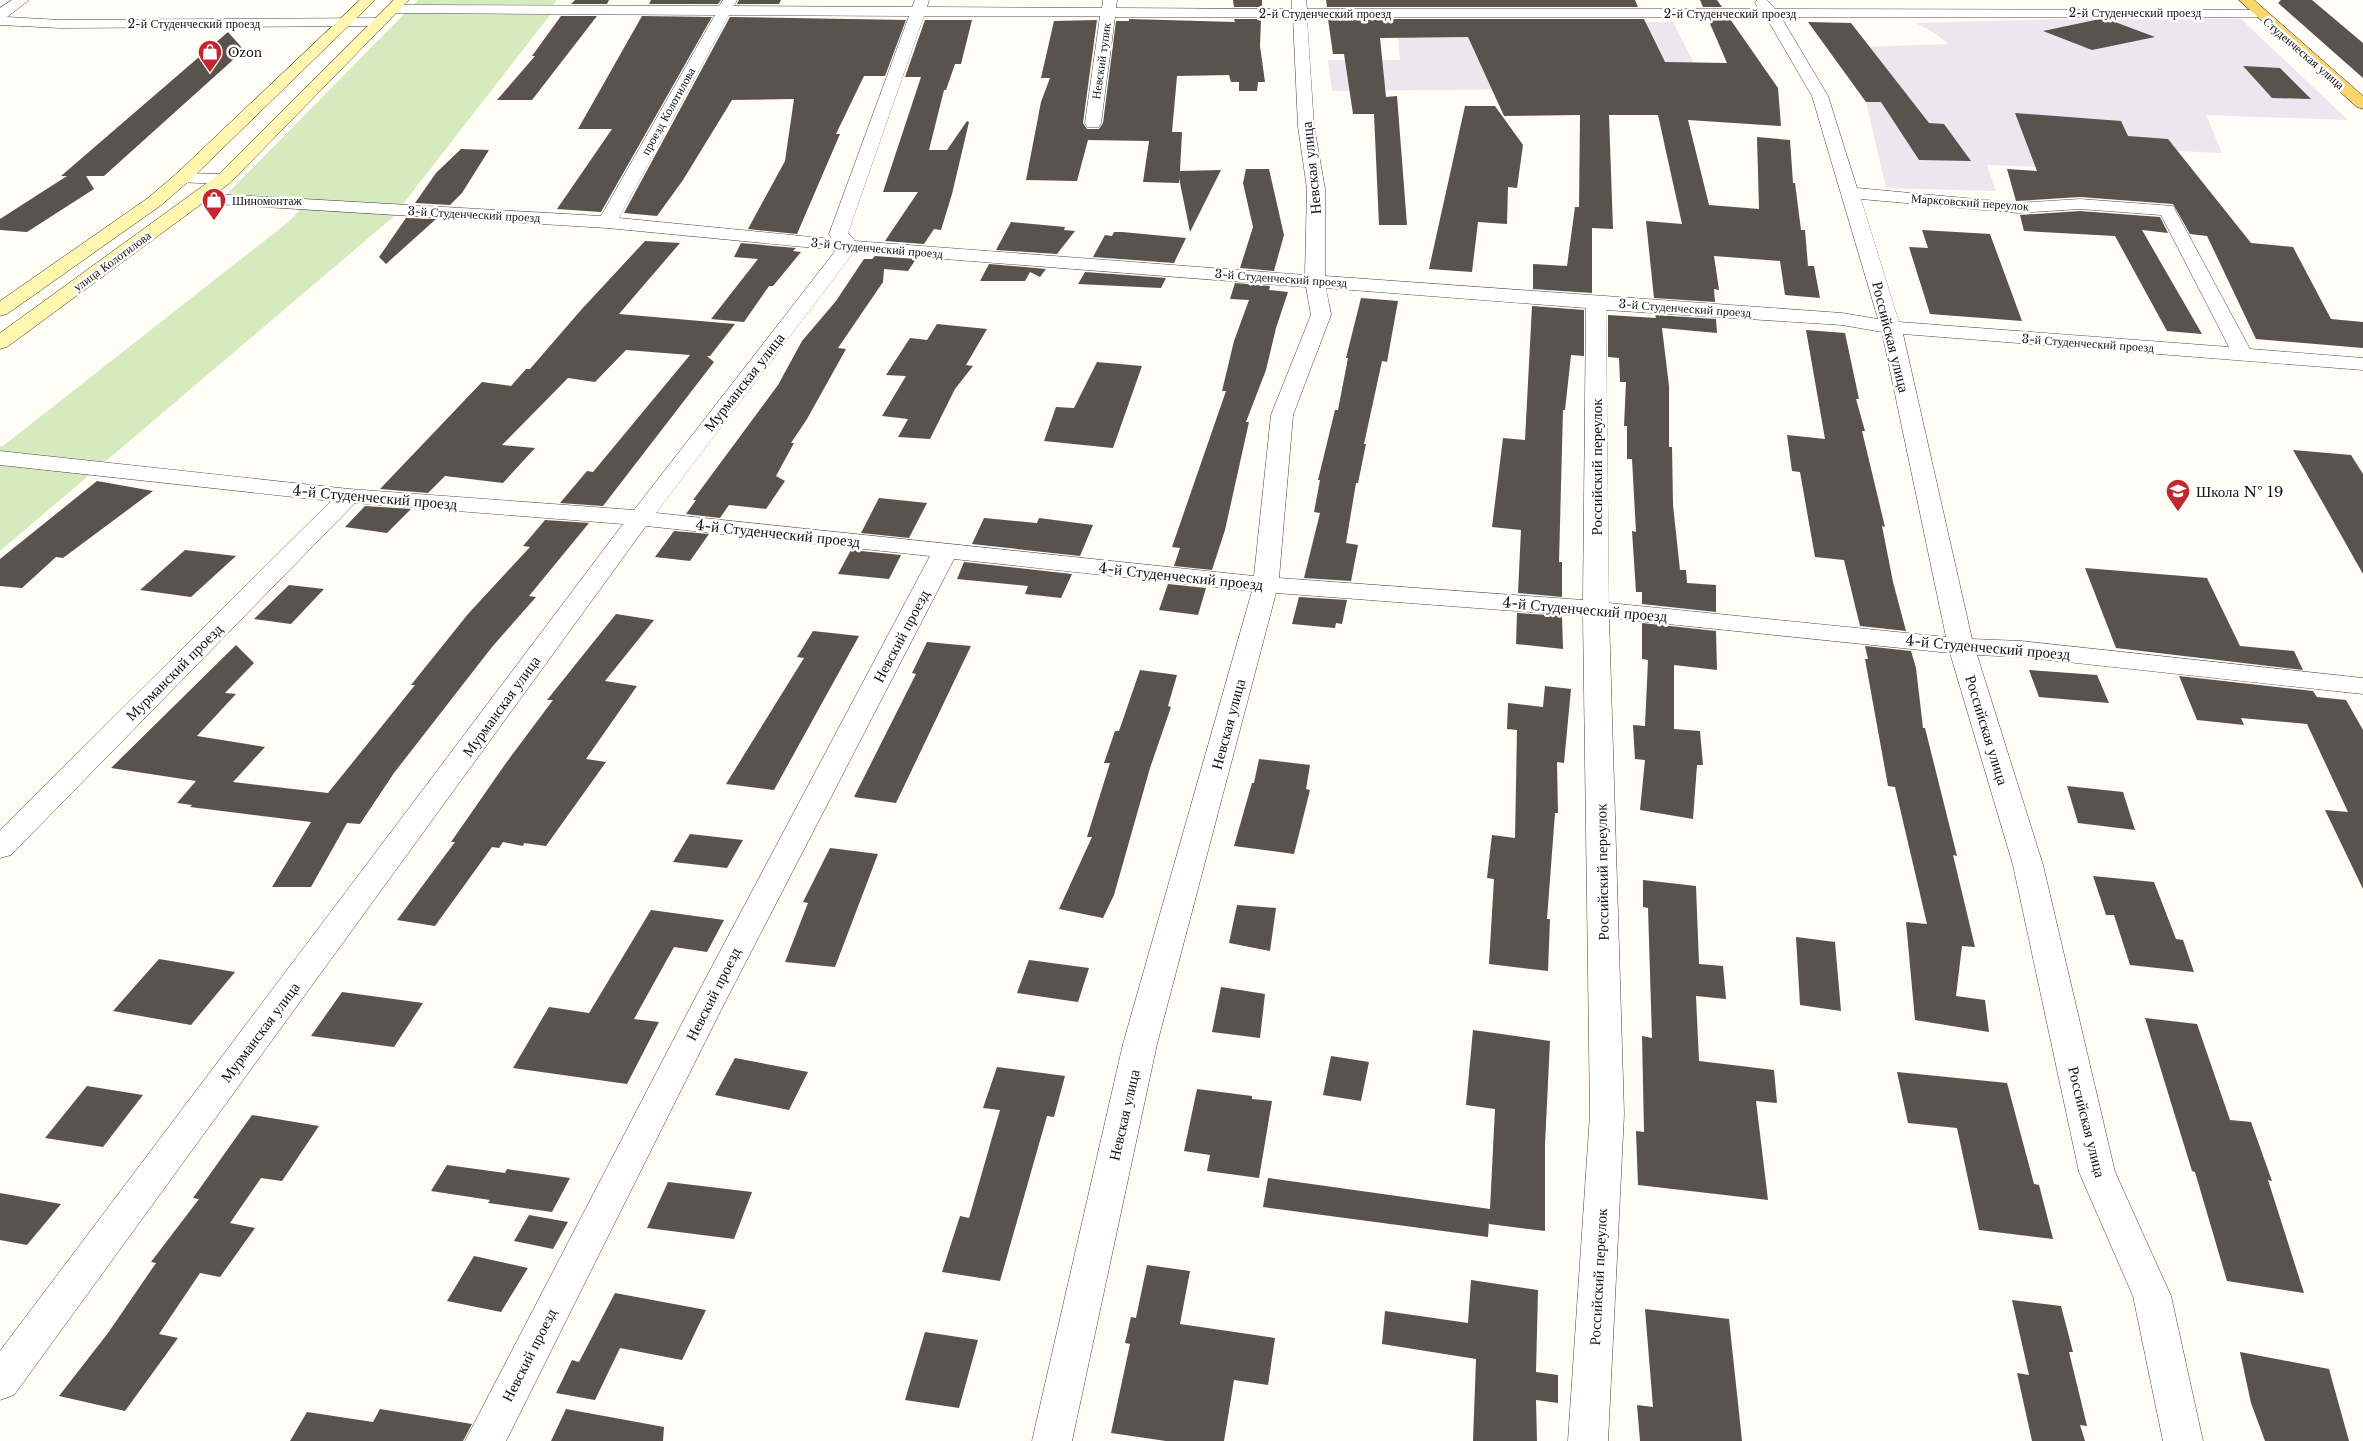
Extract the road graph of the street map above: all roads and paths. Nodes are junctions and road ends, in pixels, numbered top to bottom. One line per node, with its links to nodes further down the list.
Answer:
1 (22, 0): 11 (street)
2 (368, 0): 12 (main road, улица Колотилова)
3 (2246, 0): 10 (main road, Студенческая улица)
4 (397, 4): 5 (street, 2-й Студенческий проезд); 13 (main road, улица Колотилова)
5 (727, 5): 6 (street, 2-й Студенческий проезд); 20 (street, проезд Колотилова)
6 (920, 5): 7 (street, 2-й Студенческий проезд); 21 (street)
7 (1109, 6): 8 (street, 2-й Студенческий проезд); 15 (street, Невский тупик)
8 (1300, 7): 9 (street, 2-й Студенческий проезд); 22 (street, Невская улица)
9 (1765, 7): 10 (street, 2-й Студенческий проезд); 18 (street, Российская улица)
10 (2258, 13): 14 (main road, Студенческая улица)
11 (2, 19): 12 (street, 2-й Студенческий проезд)
12 (346, 22): 13 (street, 2-й Студенческий проезд); 16 (main road, улица Колотилова)
13 (381, 22): 17 (main road, улица Колотилова)
14 (2363, 104)
15 (1093, 123)
16 (182, 178): 17 (street); 24 (main road, улица Колотилова)
17 (224, 178): 19 (main road, улица Колотилова)
18 (1850, 193): 25 (street, Российская улица); 27 (street, Марксовский переулок)
19 (199, 198): 20 (street, 3-й Студенческий проезд); 26 (main road, улица Колотилова)
20 (607, 222): 21 (street, 3-й Студенческий проезд)
21 (849, 246): 22 (street, 3-й Студенческий проезд); 31 (street, Мурманская улица)
22 (1315, 280): 23 (street, 3-й Студенческий проезд); 33 (street, Невская улица)
23 (1596, 303): 25 (street, 3-й Студенческий проезд); 34 (street, Российский переулок)
24 (0, 310)
25 (1891, 328): 27 (street, 3-й Студенческий проезд); 35 (street, Российская улица)
26 (0, 343)
27 (2243, 355): 28 (street, 3-й Студенческий проезд)
28 (2363, 364)
29 (0, 458): 30 (street, 4-й Студенческий проезд)
30 (349, 496): 31 (street, 4-й Студенческий проезд); 37 (street, Мурманский проезд)
31 (640, 518): 32 (street, 4-й Студенческий проезд); 38 (street, Мурманская улица)
32 (946, 550): 33 (street, 4-й Студенческий проезд); 39 (street, Невский проезд)
33 (1266, 585): 34 (street, 4-й Студенческий проезд); 40 (street, Невская улица)
34 (1596, 609): 35 (street, 4-й Студенческий проезд); 41 (street, Российский переулок)
35 (1961, 646): 36 (street, 4-й Студенческий проезд); 42 (street, Российская улица)
36 (2363, 686)
37 (0, 848)
38 (0, 1382)
39 (486, 1441)
40 (1052, 1441)
41 (1588, 1441)
42 (2183, 1441)

